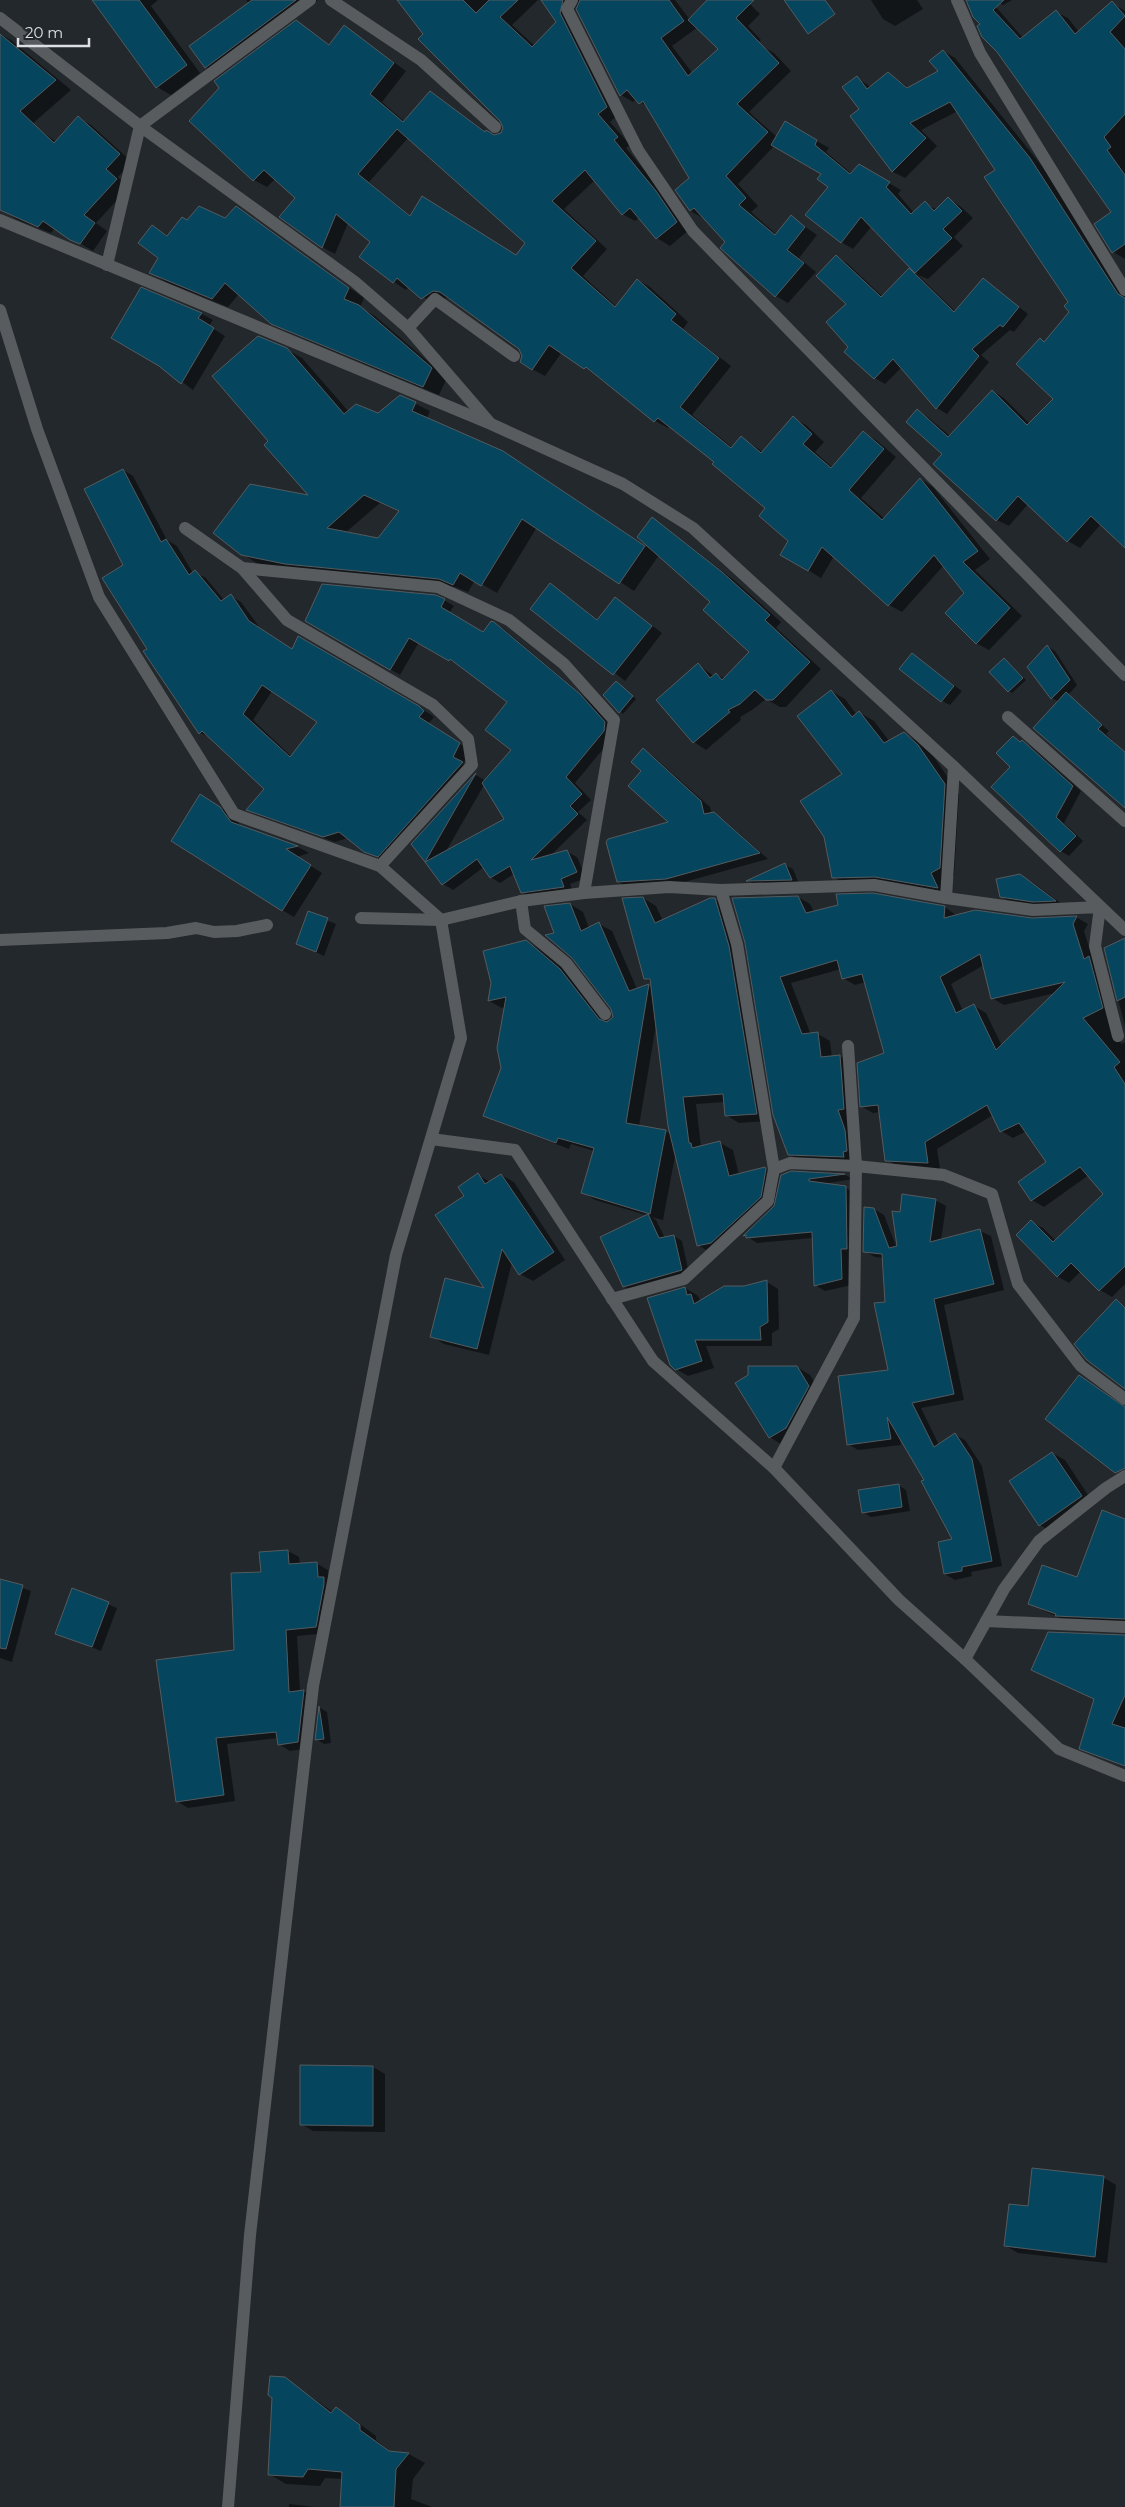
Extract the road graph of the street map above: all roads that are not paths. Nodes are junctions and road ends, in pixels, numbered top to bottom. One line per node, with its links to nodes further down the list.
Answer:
1 (310, 0): 6 (street)
2 (332, 0): 7 (street)
3 (572, 0): 17 (street)
4 (957, 0): 10 (street)
5 (0, 18): 6 (street)
6 (140, 126): 9 (street); 12 (street)
7 (495, 127)
8 (0, 220): 9 (street)
9 (106, 265): 14 (street)
10 (1125, 290)
11 (0, 310): 21 (street)
12 (408, 328): 13 (street); 14 (street)
13 (514, 356)
14 (490, 424): 19 (street)
15 (185, 528): 16 (street)
16 (242, 568): 21 (street); 23 (street)
17 (1125, 675)
18 (1008, 717): 20 (street)
19 (954, 767): 24 (street); 26 (street)
20 (1125, 821)
21 (380, 866): 28 (street)
22 (720, 890): 23 (street); 24 (street); 37 (street)
23 (584, 893): 25 (street)
24 (946, 898): 26 (street)
25 (521, 901): 28 (street); 32 (street)
26 (1100, 907): 30 (street); 33 (street)
27 (361, 918): 28 (street)
28 (441, 920): 35 (street)
29 (267, 925): 31 (street)
30 (1125, 930)
31 (0, 940)
32 (605, 1014)
33 (1118, 1036)
34 (848, 1046): 36 (street)
35 (431, 1139): 38 (street); 46 (street)
36 (856, 1166): 37 (street); 39 (street); 40 (street)
37 (774, 1169): 38 (street)
38 (612, 1299): 40 (street)
39 (1125, 1399)
40 (774, 1468): 44 (street)
41 (1125, 1476): 42 (street)
42 (986, 1621): 43 (street); 44 (street)
43 (1125, 1627)
44 (965, 1659): 45 (street)
45 (1125, 1776)
46 (228, 2507)

